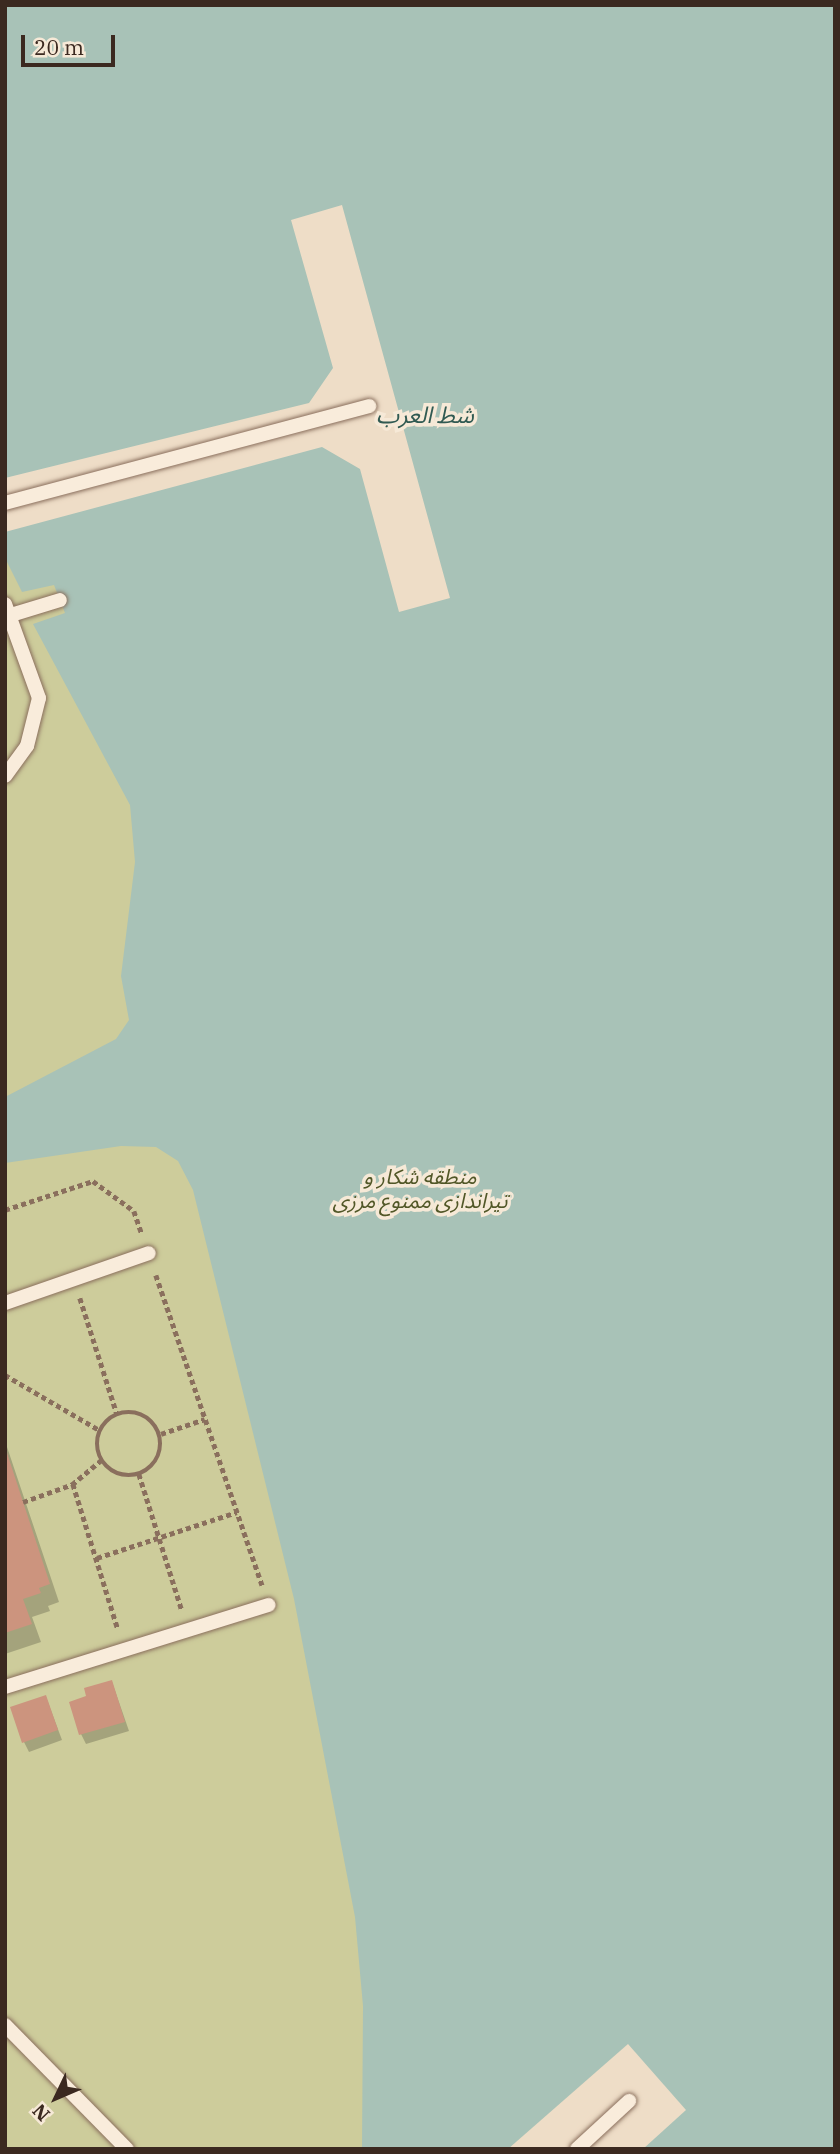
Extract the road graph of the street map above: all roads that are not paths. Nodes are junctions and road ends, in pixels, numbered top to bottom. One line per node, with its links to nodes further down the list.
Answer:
1 (369, 406): 2 (lane)
2 (5, 503)
3 (60, 600): 4 (lane)
4 (8, 609): 5 (lane)
5 (5, 776)
6 (149, 1253): 7 (lane)
7 (5, 1303)
8 (269, 1605): 9 (lane)
9 (5, 1687)
10 (5, 2025): 12 (lane)
11 (629, 2101): 13 (lane)
12 (127, 2149)
13 (577, 2149)

